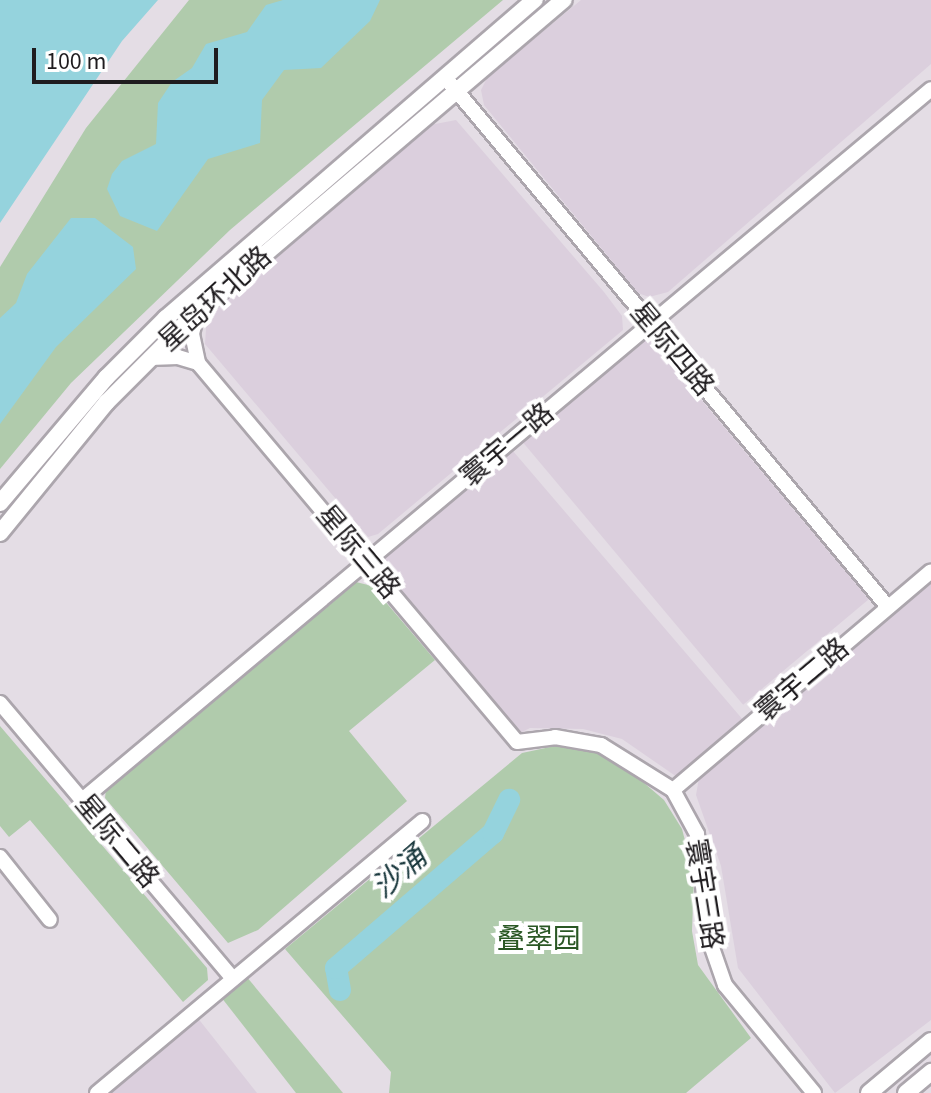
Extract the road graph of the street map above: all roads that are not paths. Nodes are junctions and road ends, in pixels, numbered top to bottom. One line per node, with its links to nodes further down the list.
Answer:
1 (535, 0): 3 (main road, 星岛环北路)
2 (563, 0): 5 (main road, 星岛环北路)
3 (445, 76): 5 (street, 星际四路); 10 (main road, 星岛环北路)
4 (931, 89): 7 (street, 寰宇一路)
5 (456, 90): 6 (main road, 星岛环北路); 7 (street, 星际四路)
6 (198, 311): 8 (main road, 星岛环北路); 9 (street)
7 (651, 324): 12 (street, 寰宇一路); 14 (street, 星际四路)
8 (150, 358): 9 (street); 11 (main road, 星岛环北路)
9 (198, 363): 12 (street, 星际三路)
10 (0, 503)
11 (0, 533)
12 (367, 562): 16 (street, 星际三路); 18 (street, 寰宇一路)
13 (931, 571): 14 (street, 寰宇二路)
14 (888, 607): 17 (street, 寰宇二路)
15 (0, 703): 18 (street, 星际二路)
16 (517, 742): 17 (street, 寰宇三路)
17 (673, 790): 26 (street, 寰宇三路)
18 (82, 800): 22 (street, 星际二路)
19 (422, 821): 22 (street)
20 (0, 857): 21 (street)
21 (50, 920)
22 (233, 979): 25 (street)
23 (931, 1041): 27 (main road)
24 (931, 1072): 28 (main road)
25 (97, 1093)
26 (814, 1093)
27 (869, 1093)
28 (906, 1093)

